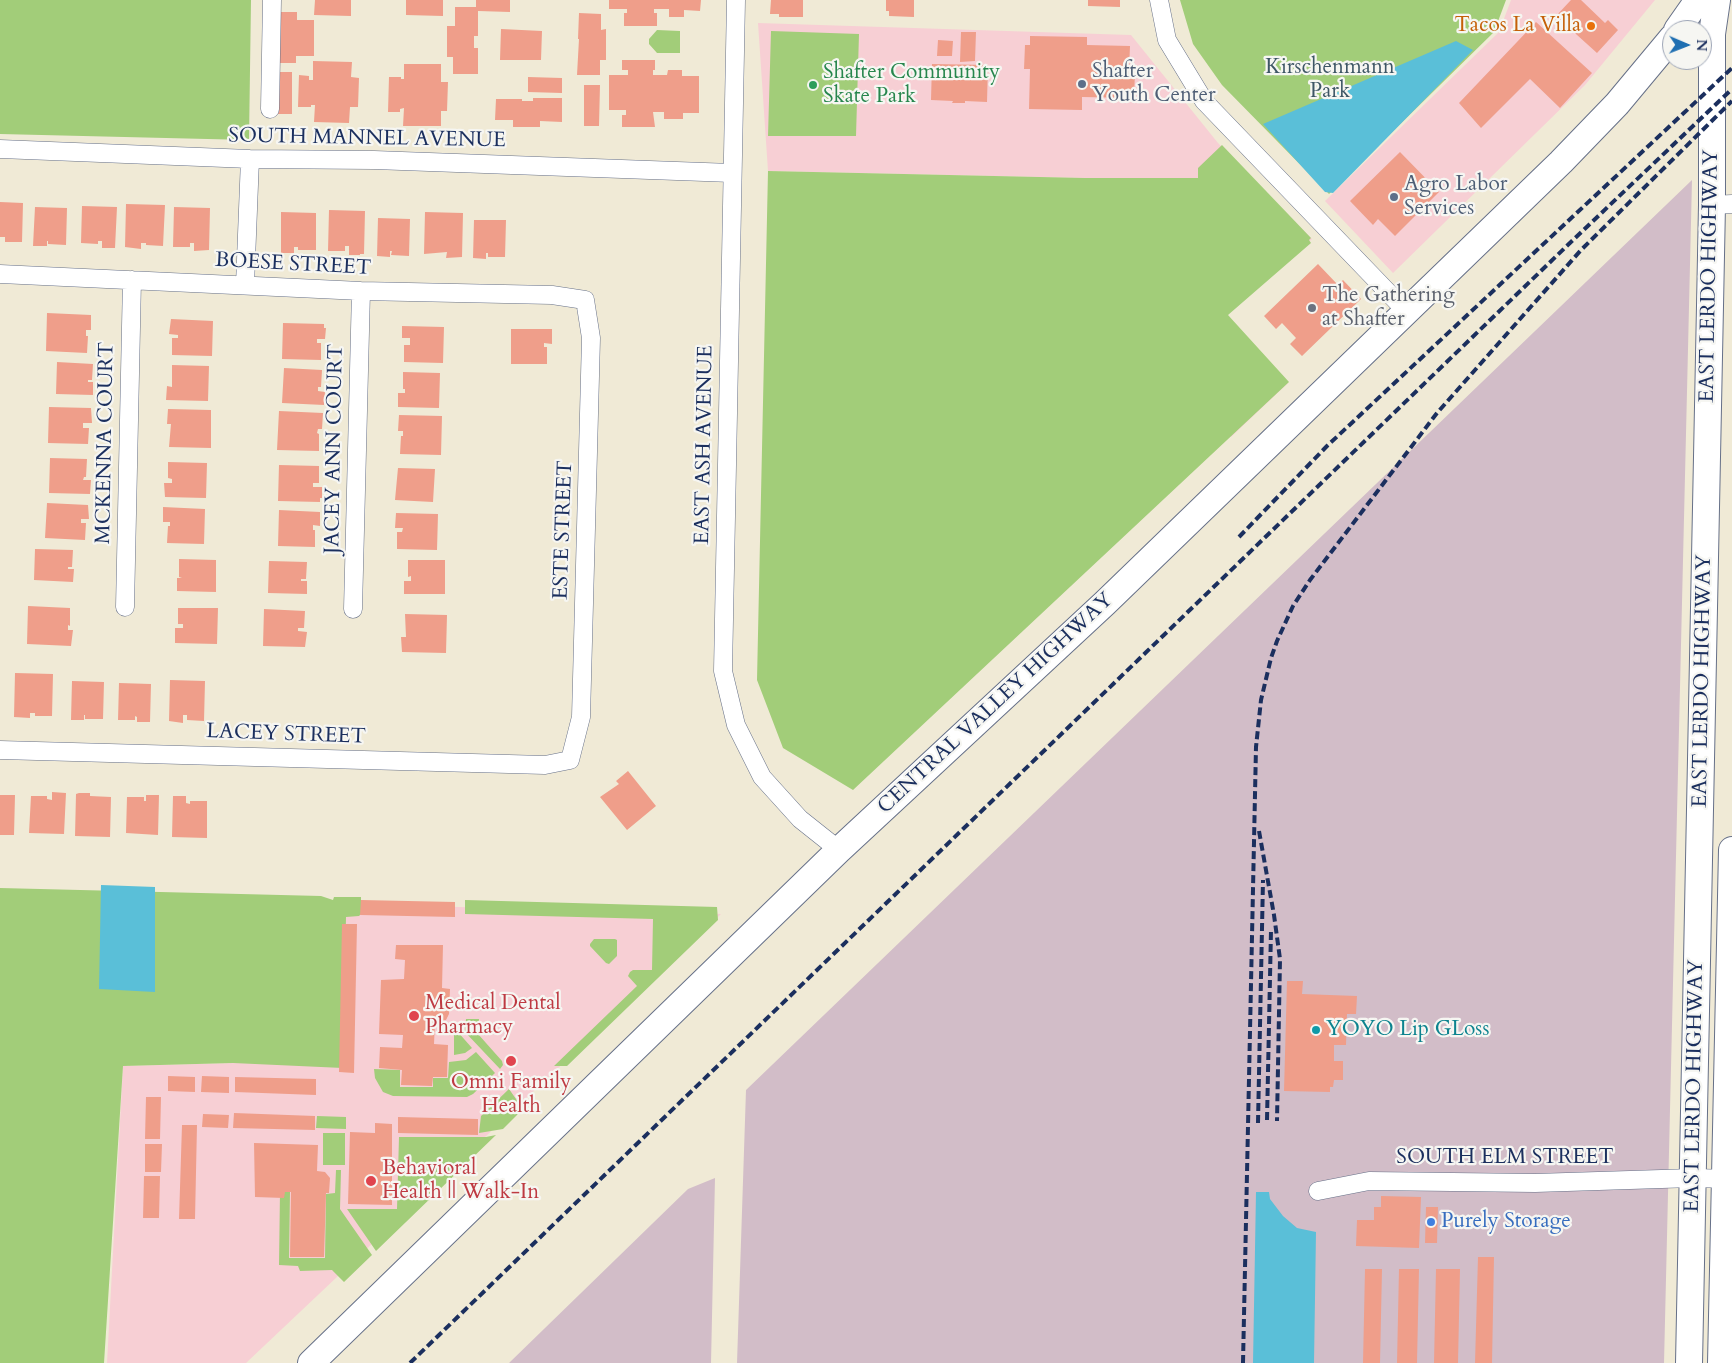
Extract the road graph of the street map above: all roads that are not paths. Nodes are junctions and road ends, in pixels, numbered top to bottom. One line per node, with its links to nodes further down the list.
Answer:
1 (272, 0): 8 (street)
2 (736, 0): 11 (street, EAST ASH AVENUE)
3 (1159, 0): 18 (street)
4 (1698, 0): 6 (main road)
5 (1717, 0): 12 (main road, EAST LERDO HIGHWAY)
6 (1684, 20)
7 (1662, 50): 18 (main road, CENTRAL VALLEY HIGHWAY)
8 (270, 109)
9 (0, 149): 10 (street, SOUTH MANNEL AVENUE)
10 (250, 159): 11 (street, SOUTH MANNEL AVENUE); 15 (street)
11 (732, 173): 23 (street, EAST ASH AVENUE)
12 (1722, 204): 25 (main road, EAST LERDO HIGHWAY)
13 (0, 274): 14 (street, BOESE STREET)
14 (132, 280): 15 (street, BOESE STREET); 19 (street, MCKENNA COURT)
15 (245, 285): 16 (street, BOESE STREET)
16 (362, 291): 17 (street, BOESE STREET); 20 (street, JACEY ANN COURT)
17 (585, 300): 22 (street, ESTE STREET)
18 (1406, 311): 23 (main road, CENTRAL VALLEY HIGHWAY)
19 (125, 607)
20 (354, 609)
21 (0, 750): 22 (street, LACEY STREET)
22 (570, 760)
23 (839, 850): 28 (main road, CENTRAL VALLEY HIGHWAY)
24 (1732, 850): 26 (main road, EAST LERDO HIGHWAY)
25 (1693, 1178): 26 (street, SOUTH ELM STREET); 27 (street, SOUTH ELM STREET); 29 (main road, EAST LERDO HIGHWAY)
26 (1729, 1179): 30 (main road, EAST LERDO HIGHWAY)
27 (1318, 1191)
28 (311, 1363)
29 (1689, 1363)
30 (1721, 1363)

